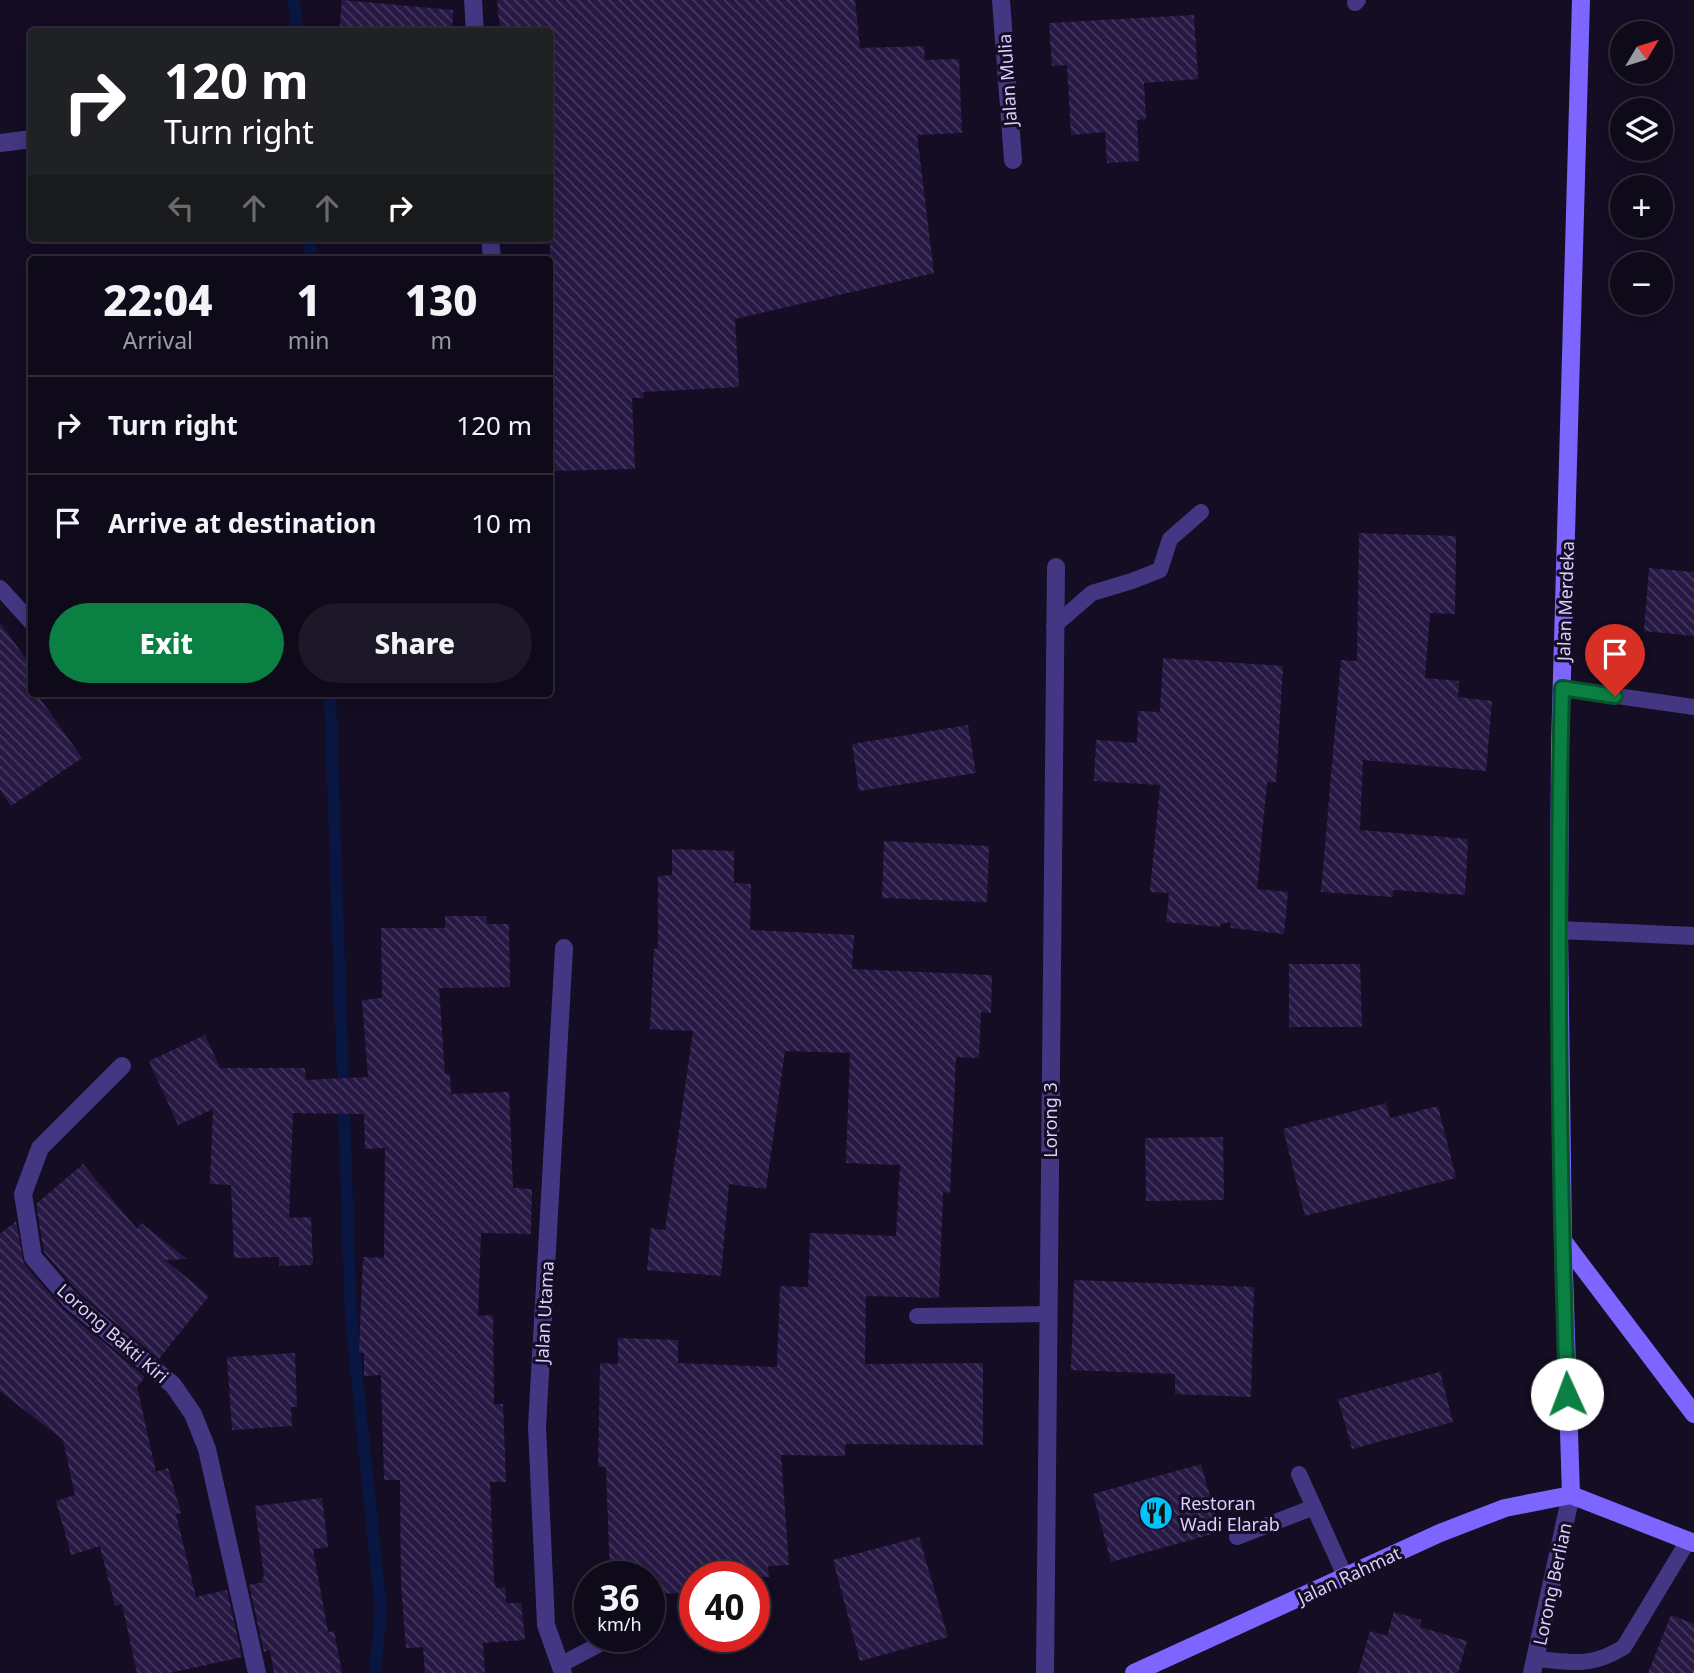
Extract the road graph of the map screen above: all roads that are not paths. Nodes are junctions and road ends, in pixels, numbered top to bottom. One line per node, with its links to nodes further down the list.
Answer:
1 (473, 0): 4 (street)
2 (1001, 0): 7 (street, Jalan Mulia)
3 (1581, 0): 13 (street, Jalan Merdeka)
4 (475, 28)
5 (28, 140): 6 (street)
6 (0, 143)
7 (1013, 160)
8 (1201, 512): 12 (lane)
9 (1056, 567): 12 (street, Lorong 3)
10 (0, 587): 11 (lane)
11 (28, 619)
12 (1054, 626): 20 (street, Lorong 3)
13 (1562, 688): 14 (lane); 15 (street, Jalan Merdeka)
14 (1694, 707)
15 (1559, 930): 16 (street); 19 (street, Jalan Merdeka)
16 (1694, 936)
17 (564, 948): 31 (street, Jalan Utama)
18 (122, 1066): 32 (street, Lorong Bakti Kiri)
19 (1563, 1241): 22 (street); 24 (street, Jalan Merdeka)
20 (1048, 1314): 21 (lane); 33 (street, Lorong 3)
21 (917, 1316)
22 (1694, 1414)
23 (1298, 1474): 25 (lane)
24 (1571, 1495): 27 (street); 28 (street, Jalan Rahmat); 30 (street, Lorong Berlian)
25 (1314, 1507): 26 (lane); 28 (lane)
26 (1237, 1537)
27 (1691, 1542): 30 (lane)
28 (1345, 1576): 34 (street, Jalan Rahmat)
29 (589, 1652): 31 (lane)
30 (1534, 1666)
31 (562, 1669)
32 (257, 1673)
33 (1045, 1673)
34 (1134, 1673)

